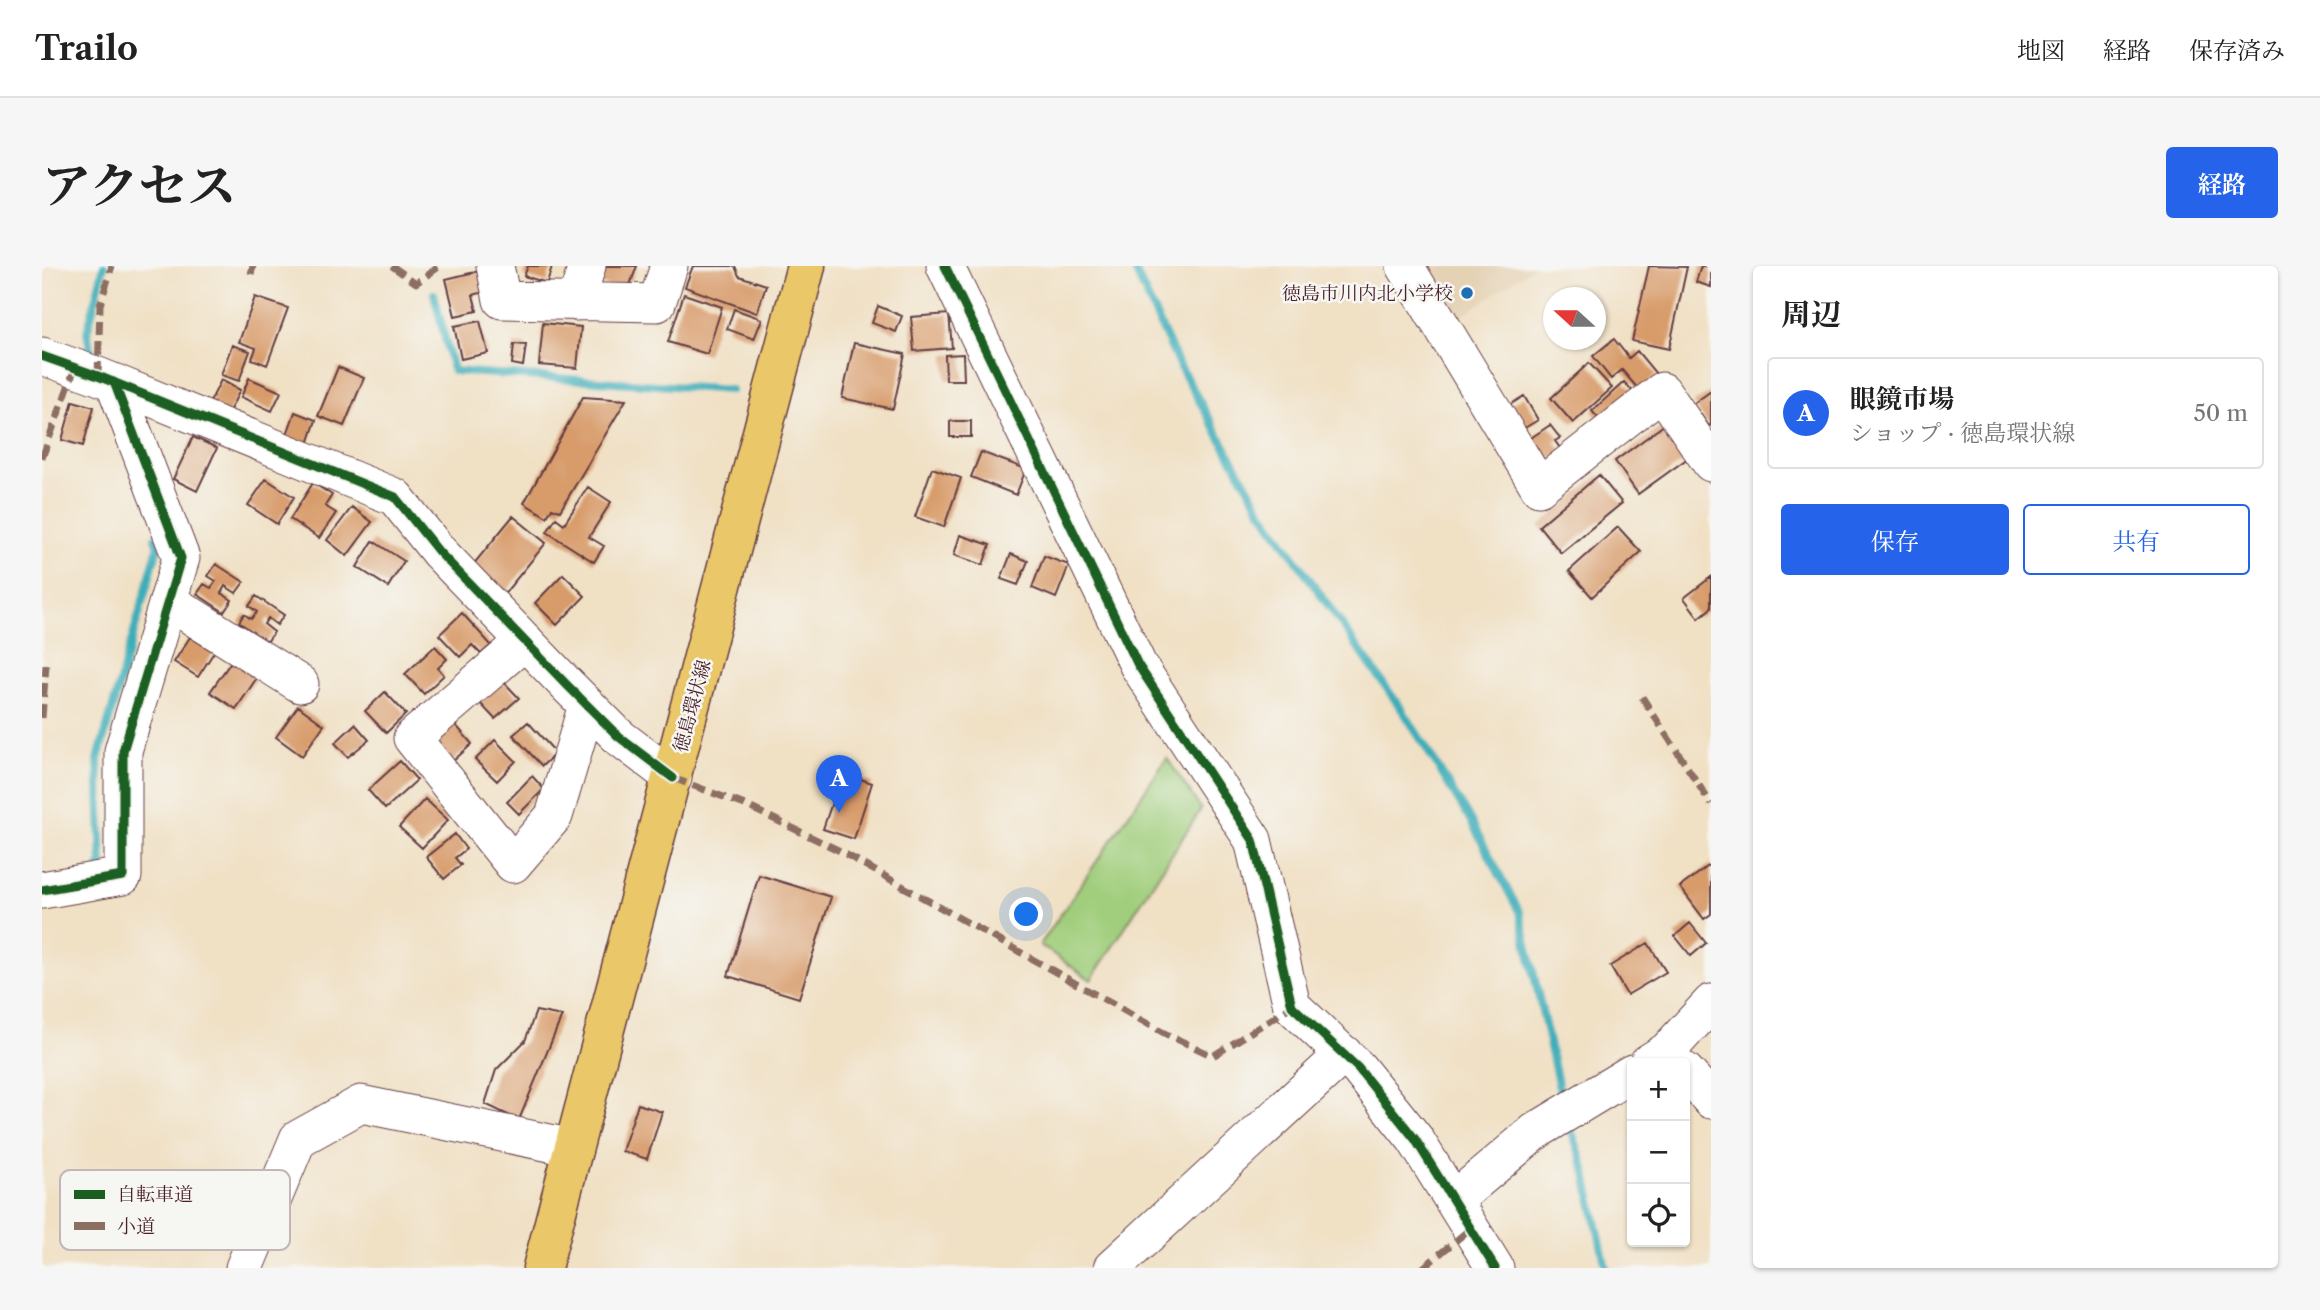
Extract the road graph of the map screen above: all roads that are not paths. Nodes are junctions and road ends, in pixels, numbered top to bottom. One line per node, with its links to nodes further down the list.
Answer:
1 (495, 266): 7 (street)
2 (587, 266): 7 (street)
3 (669, 266): 7 (street)
4 (806, 266): 15 (main road, 徳島環状線)
5 (945, 266): 18 (street)
6 (1405, 266): 10 (street)
7 (576, 302)
8 (42, 356): 9 (street)
9 (114, 382): 11 (street); 12 (street)
10 (1711, 463)
11 (168, 601): 13 (street); 16 (street)
12 (525, 641): 14 (street); 14 (street)
13 (300, 684)
14 (587, 705): 15 (street)
15 (673, 778): 23 (main road, 徳島環状線)
16 (42, 890)
17 (1711, 1003): 19 (street)
18 (1344, 1054): 25 (street); 29 (street)
19 (1672, 1058)
20 (1627, 1076): 25 (street)
21 (1690, 1081): 22 (street)
22 (1711, 1100)
23 (574, 1148): 24 (street); 28 (main road, 徳島環状線)
24 (285, 1170)
25 (1454, 1200): 30 (street)
26 (252, 1250): 27 (street)
27 (244, 1268)
28 (542, 1268)
29 (1112, 1268)
30 (1495, 1268)

